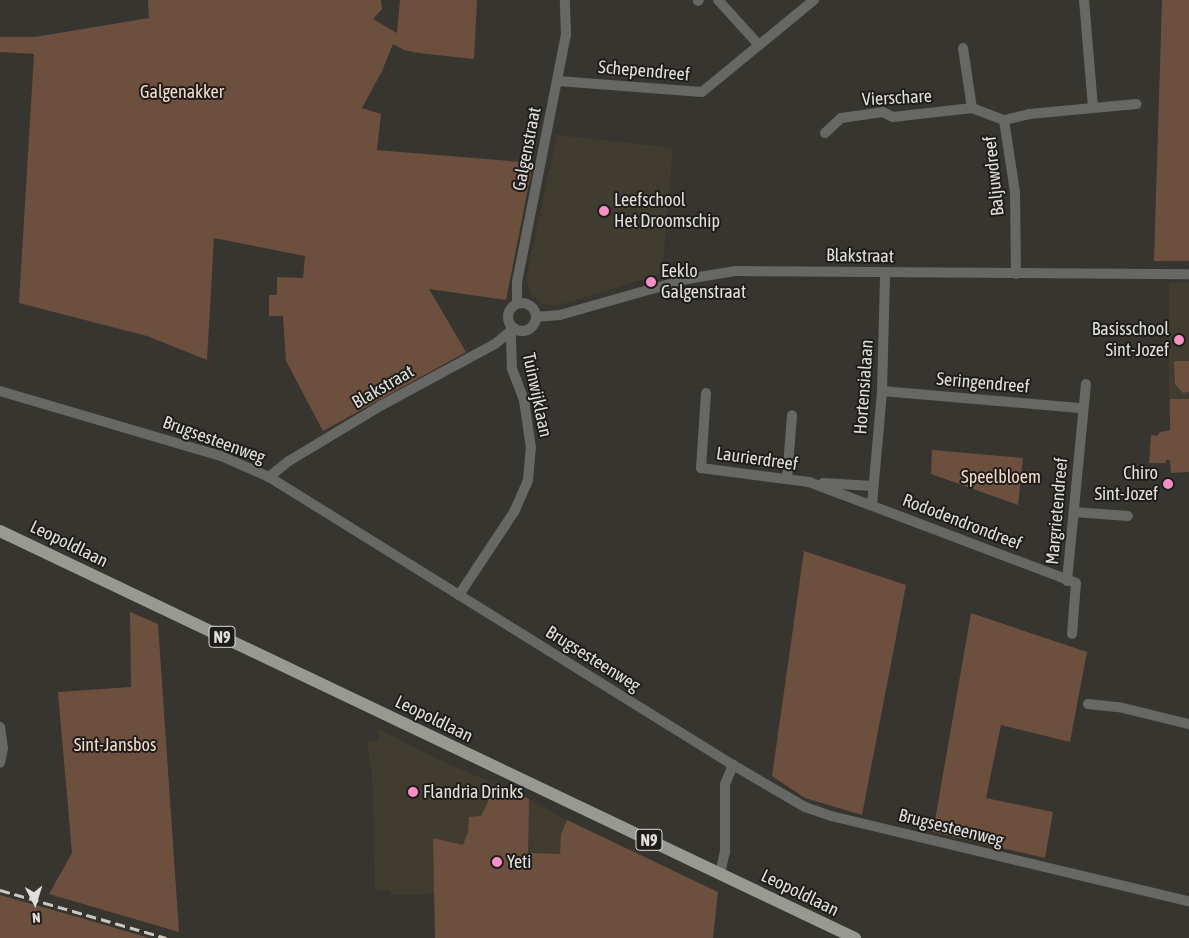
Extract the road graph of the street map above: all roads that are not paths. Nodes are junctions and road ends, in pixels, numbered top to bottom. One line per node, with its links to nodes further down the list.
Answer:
1 (565, 0): 7 (street, Galgenstraat)
2 (718, 0): 5 (street)
3 (814, 0): 5 (street, Schependreef)
4 (1084, 0): 10 (street)
5 (759, 45): 7 (street, Schependreef)
6 (963, 48): 9 (street)
7 (558, 81): 16 (street, Galgenstraat)
8 (1137, 104): 10 (street, Baljuwdreef)
9 (972, 108): 11 (street, Vierschare); 12 (street, Vierschare)
10 (1093, 108): 11 (street, Baljuwdreef)
11 (1004, 120): 14 (street, Baljuwdreef)
12 (826, 133)
13 (885, 272): 14 (street, Blakstraat); 17 (street, Blakstraat); 21 (street, Hortensialaan)
14 (1016, 274): 15 (street, Blakstraat)
15 (1189, 274)
16 (517, 303): 17 (street); 18 (street)
17 (536, 317): 18 (street)
18 (512, 330): 25 (street, Blakstraat); 34 (street, Tuinwijklaan)
19 (1086, 384): 23 (street, Margrietendreef)
20 (0, 390): 25 (street, Brugsesteenweg)
21 (882, 390): 23 (street, Seringendreef); 28 (street, Hortensialaan)
22 (706, 393): 26 (street, Laurierdreef)
23 (1082, 408): 30 (street, Margrietendreef)
24 (792, 415): 26 (street)
25 (269, 477): 34 (street, Brugsesteenweg)
26 (788, 479): 27 (street, Laurierdreef)
27 (809, 482): 28 (street, Laurierdreef); 29 (street, Laurierdreef)
28 (873, 486): 29 (street, Hortensialaan)
29 (872, 504): 33 (street, Rododendrondreef)
30 (1074, 512): 31 (street); 33 (street, Margrietendreef)
31 (1128, 516)
32 (0, 530): 41 (main road, Leopoldlaan / N9)
33 (1068, 580): 35 (street, Margrietendreef)
34 (459, 596): 40 (street, Brugsesteenweg)
35 (1072, 634)
36 (1088, 704): 37 (street)
37 (1189, 724)
38 (0, 727): 39 (street)
39 (0, 763)
40 (733, 765): 41 (street); 42 (street, Brugsesteenweg)
41 (720, 874): 43 (main road, Leopoldlaan / N9)
42 (1189, 901)
43 (855, 938)

